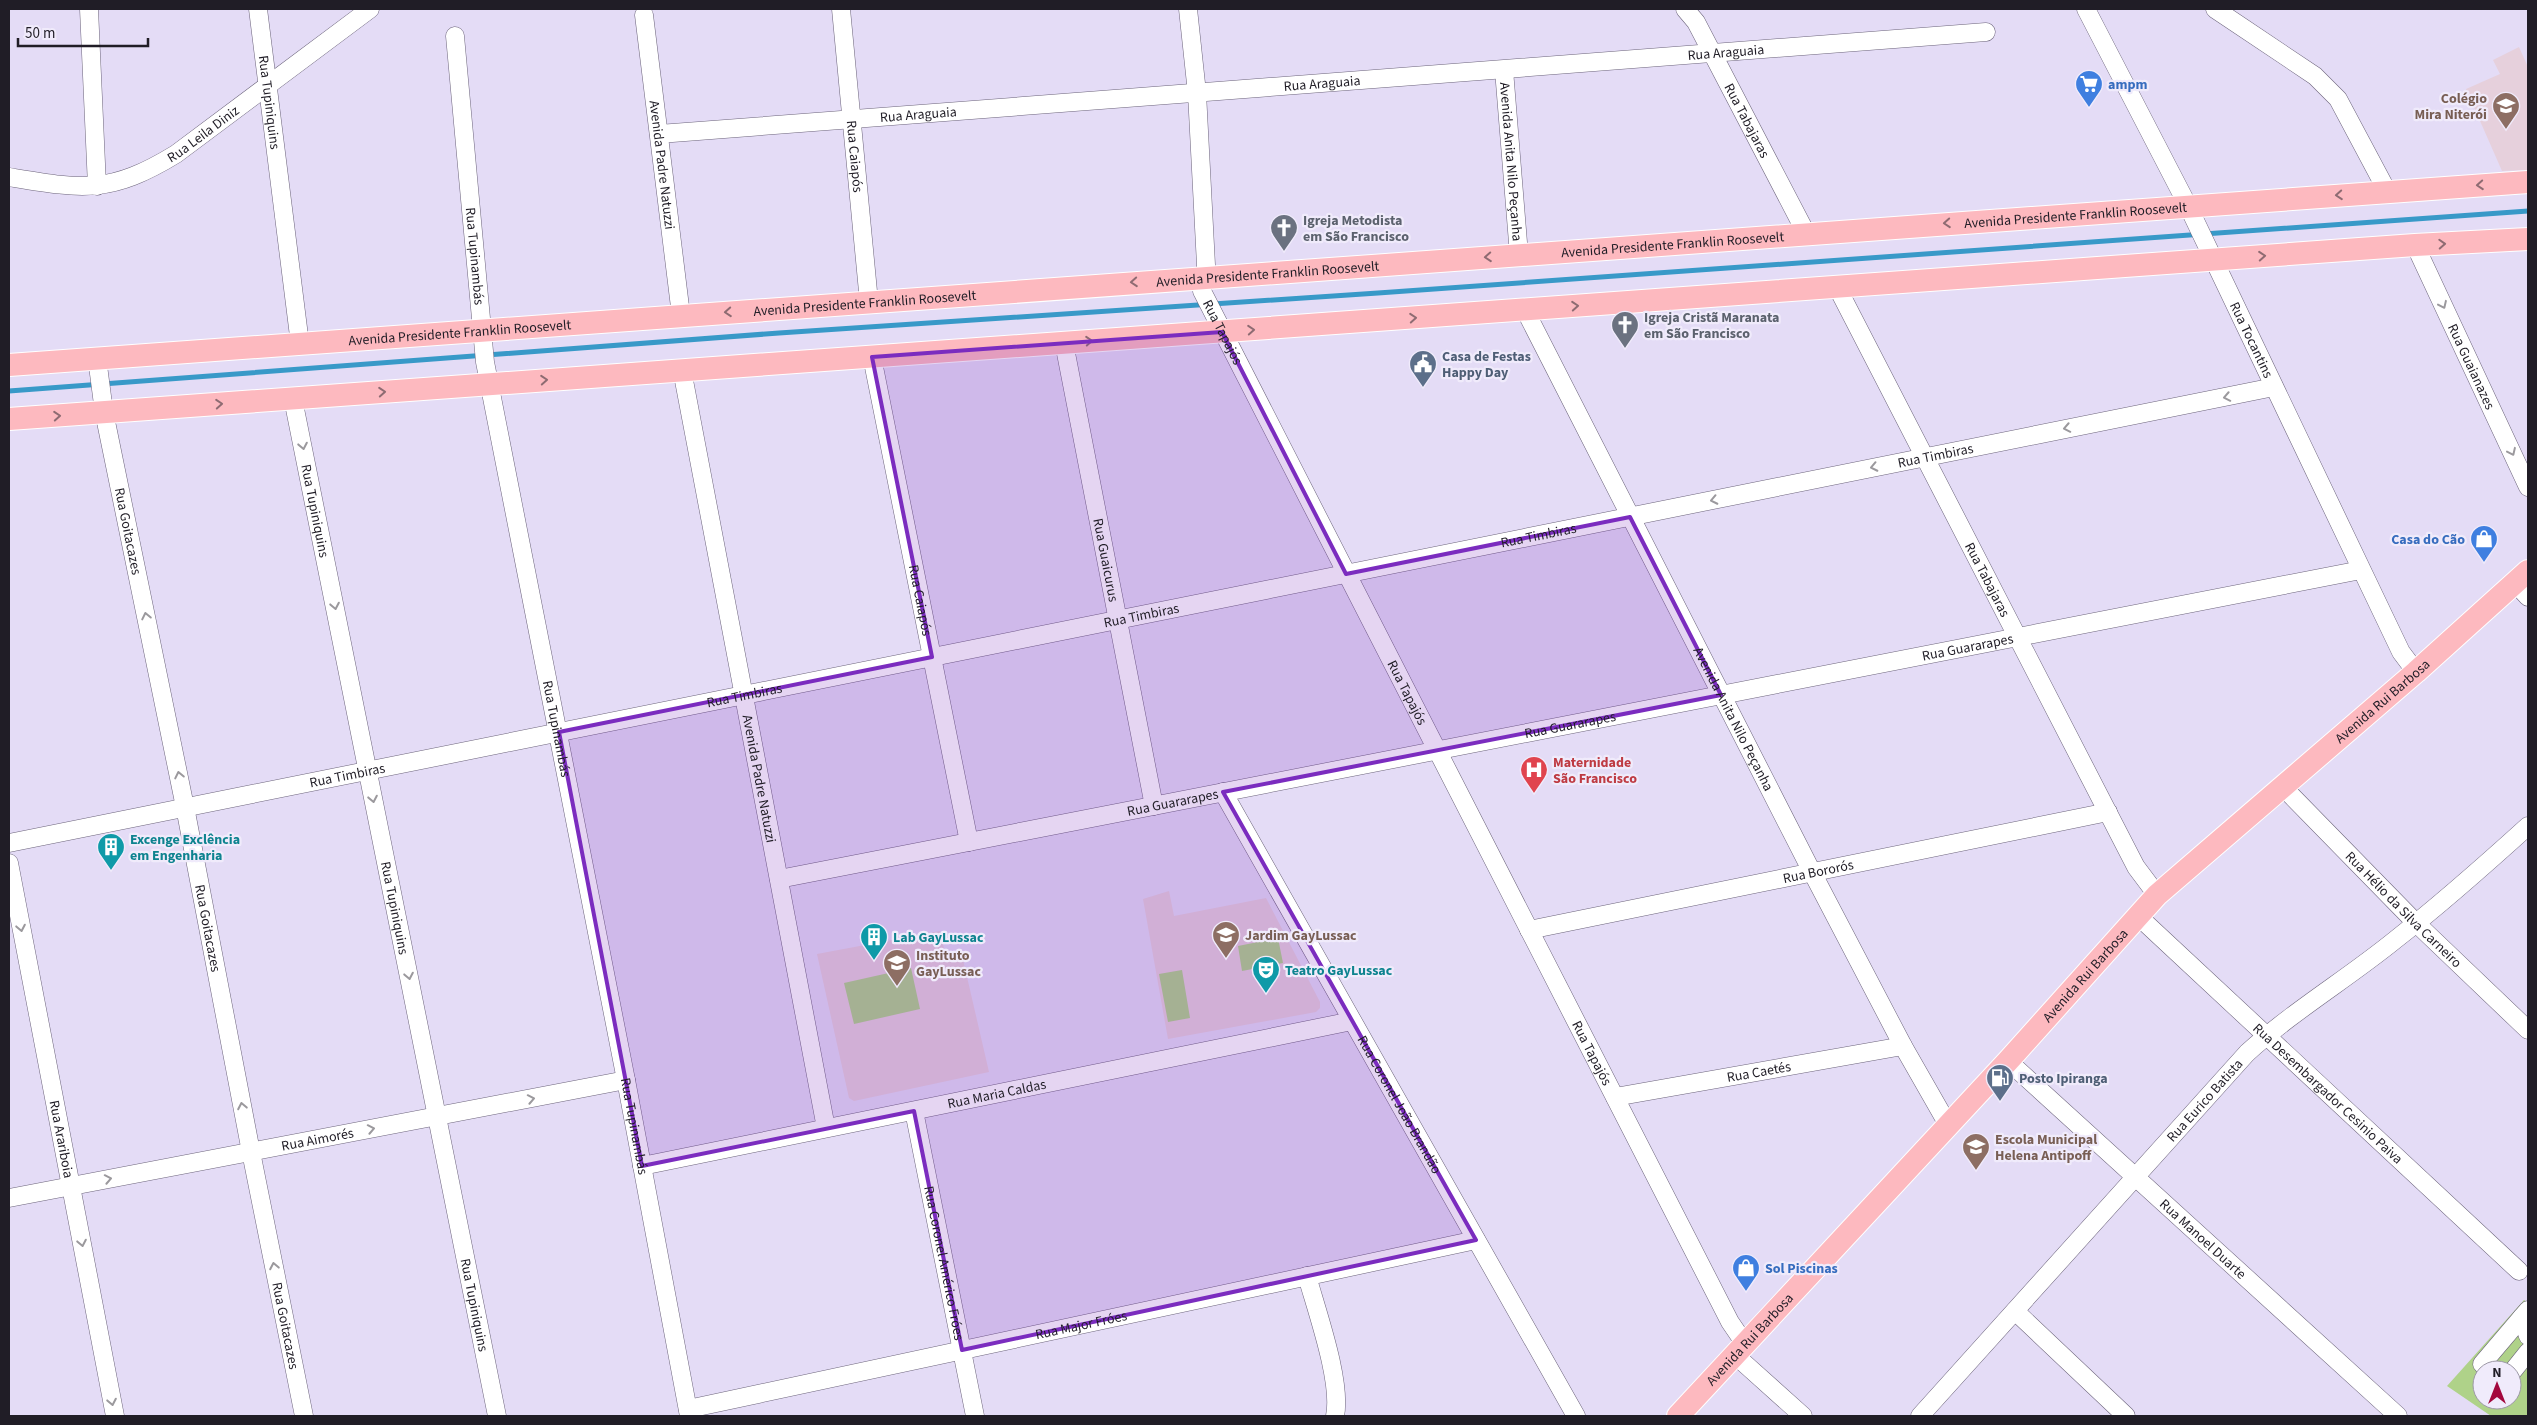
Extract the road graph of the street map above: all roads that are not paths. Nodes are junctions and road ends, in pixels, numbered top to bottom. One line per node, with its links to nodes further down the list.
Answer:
1 (88, 9): 20 (street)
2 (258, 9): 14 (street, Rua Tupiniquins)
3 (370, 9): 14 (street, Rua Leila Diniz)
4 (841, 9): 16 (street, Rua Caiapós)
5 (1188, 9): 15 (street, Rua Tapajós)
6 (1685, 9): 12 (street, Rua Tabajaras)
7 (2086, 9): 22 (street, Rua Tocantins)
8 (2215, 9): 21 (street)
9 (644, 15): 17 (street, Avenida Padre Natuzzi)
10 (1986, 32): 12 (street, Rua Araguaia)
11 (455, 36): 34 (street, Rua Tupinambás)
12 (1712, 54): 13 (street, Rua Araguaia); 23 (street, Rua Tabajaras)
13 (1504, 70): 15 (street, Rua Araguaia); 27 (street, Avenida Anita Nilo Peçanha)
14 (267, 85): 20 (street, Rua Leila Diniz); 36 (street, Rua Tupiniquins)
15 (1197, 93): 16 (street, Rua Araguaia); 28 (street, Rua Tapajós)
16 (852, 120): 17 (street, Rua Araguaia); 30 (street, Rua Caiapós)
17 (659, 134): 32 (street, Avenida Padre Natuzzi)
18 (9, 177): 20 (street, Rua Leila Diniz)
19 (2528, 182): 21 (main road, Avenida Presidente Franklin Roosevelt, one-way to 21)
20 (98, 186)
21 (2387, 191): 22 (main road, Avenida Presidente Franklin Roosevelt, one-way to 22)
22 (2192, 215): 23 (main road, Avenida Presidente Franklin Roosevelt, one-way to 23); 26 (street, Rua Tocantins)
23 (1806, 233): 27 (main road, Avenida Presidente Franklin Roosevelt)
24 (2528, 239): 25 (main road, one-way to 24)
25 (2415, 245): 26 (main road, one-way to 25); 47 (street, Rua Guaianazes, one-way to 47)
26 (2210, 252): 29 (main road); 42 (street, Rua Tocantins)
27 (1519, 254): 28 (main road, Avenida Presidente Franklin Roosevelt, one-way to 28)
28 (1203, 284): 30 (main road, Avenida Presidente Franklin Roosevelt, one-way to 30); 33 (street, Rua Tapajós)
29 (1837, 287): 31 (main road, one-way to 29); 46 (street, Rua Tabajaras)
30 (869, 302): 32 (main road, Avenida Presidente Franklin Roosevelt, one-way to 32)
31 (1525, 310): 33 (main road, one-way to 31); 48 (street, Avenida Anita Nilo Peçanha)
32 (681, 315): 34 (main road, Avenida Presidente Franklin Roosevelt)
33 (1217, 323): 35 (main road, one-way to 33); 50 (street, Rua Tapajós)
34 (482, 336): 36 (main road, Avenida Presidente Franklin Roosevelt); 41 (street, Rua Tupinambás)
35 (1064, 343): 37 (main road); 52 (street, Rua Guaicurus)
36 (300, 344): 39 (main road, Avenida Presidente Franklin Roosevelt)
37 (872, 357): 40 (main road); 54 (street, Rua Caiapós)
38 (9, 365): 39 (main road, Avenida Presidente Franklin Roosevelt)
39 (98, 367): 44 (street, Rua Goitacazes)
40 (682, 370): 41 (main road, one-way to 40); 56 (street, Avenida Padre Natuzzi)
41 (490, 384): 43 (main road, one-way to 41); 58 (street, Rua Tupinambás)
42 (2274, 387): 46 (street, Rua Timbiras, one-way to 46); 49 (street, Rua Tocantins)
43 (293, 399): 44 (main road, one-way to 43); 60 (street, Rua Tupiniquins, one-way to 60)
44 (103, 403): 45 (main road, one-way to 44); 64 (street, Rua Goitacazes, one-way to 44)
45 (9, 419)
46 (1924, 457): 48 (street, Rua Timbiras, one-way to 48); 53 (street, Rua Tabajaras)
47 (2528, 487)
48 (1630, 517): 50 (street, Rua Timbiras); 57 (street, Avenida Anita Nilo Peçanha)
49 (2361, 570): 53 (street, Rua Guararapes); 55 (street, Rua Tocantins)
50 (1346, 574): 52 (street, Rua Timbiras); 59 (street, Rua Tapajós)
51 (2524, 584): 55 (main road, Avenida Rui Barbosa)
52 (1116, 620): 54 (street, Rua Timbiras); 63 (street, Rua Guaicurus)
53 (2016, 637): 57 (street, Rua Guararapes); 65 (street, Rua Tabajaras)
54 (932, 657): 56 (street, Rua Timbiras); 67 (street, Rua Caiapós)
55 (2416, 672): 61 (main road, Avenida Rui Barbosa)
56 (744, 695): 58 (street, Rua Timbiras); 71 (street, Avenida Padre Natuzzi)
57 (1721, 695): 59 (street, Rua Guararapes); 70 (street, Avenida Anita Nilo Peçanha)
58 (558, 732): 60 (street, Rua Timbiras); 81 (street, Rua Tupinambás)
59 (1437, 750): 62 (street, Rua Guararapes); 75 (street, Rua Tapajós)
60 (368, 771): 64 (street, Rua Timbiras); 84 (street, Rua Tupiniquins, one-way to 84)
61 (2283, 787): 72 (main road, Avenida Rui Barbosa); 74 (street, Rua Hélio da Silva Carneiro)
62 (1223, 792): 63 (street, Rua Guararapes); 76 (street, Rua Coronel João Brandão)
63 (1154, 806): 67 (street, Rua Guararapes)
64 (185, 807): 68 (street, Rua Timbiras); 87 (street, Rua Goitacazes, one-way to 64)
65 (2108, 812): 70 (street, Rua Bororós); 72 (street, Rua Tabajaras)
66 (2528, 826): 74 (street, Rua Eurico Batista)
67 (969, 842): 71 (street, Rua Guararapes)
68 (9, 843)
69 (9, 863): 90 (street, Rua Arariboia, one-way to 90)
70 (1812, 872): 75 (street, Rua Bororós); 79 (street, Avenida Anita Nilo Peçanha)
71 (779, 879): 86 (street, Avenida Padre Natuzzi)
72 (2157, 895): 73 (main road, Avenida Rui Barbosa)
73 (2138, 916): 78 (street, Rua Desembargador Cesinio Paiva); 80 (main road, Avenida Rui Barbosa)
74 (2416, 923): 77 (street, Rua Hélio da Silva Carneiro); 78 (street, Rua Eurico Batista)
75 (1529, 930): 82 (street, Rua Tapajós)
76 (1352, 1022): 83 (street, Rua Maria Caldas); 92 (street, Rua Coronel João Brandão)
77 (2528, 1030)
78 (2265, 1037): 89 (street, Rua Eurico Batista); 93 (street, Rua Desembargador Cesinio Paiva)
79 (1903, 1046): 82 (street, Rua Caetés); 85 (street, Avenida Anita Nilo Peçanha)
80 (2008, 1061): 85 (main road, Avenida Rui Barbosa); 89 (street, Rua Manoel Duarte)
81 (626, 1080): 84 (street, Rua Aimorés, one-way to 81); 88 (street, Rua Tupinambás)
82 (1615, 1097): 99 (street, Rua Tapajós)
83 (914, 1111): 86 (street, Rua Maria Caldas); 98 (street, Rua Coronel Américo Fróes)
84 (437, 1116): 87 (street, Rua Aimorés, one-way to 84); 104 (street, Rua Tupiniquins)
85 (1948, 1123): 99 (main road, Avenida Rui Barbosa)
86 (826, 1128): 88 (street, Rua Maria Caldas)
87 (251, 1152): 90 (street, Rua Aimorés, one-way to 87); 103 (street, Rua Goitacazes, one-way to 87)
88 (642, 1166): 101 (street, Rua Tupinambás)
89 (2135, 1177): 95 (street, Rua Eurico Batista); 112 (street, Rua Manoel Duarte)
90 (71, 1186): 91 (street, Rua Aimorés); 102 (street, Rua Arariboia, one-way to 102)
91 (9, 1198)
92 (1476, 1240): 94 (street, Rua Major Fróes); 107 (street, Rua Coronel João Brandão)
93 (2519, 1271)
94 (1307, 1276): 98 (street, Rua Major Fróes); 106 (street)
95 (2015, 1311): 110 (street, Rua Eurico Batista); 111 (street)
96 (2525, 1313): 97 (street); 100 (street)
97 (2528, 1336)
98 (962, 1350): 101 (street, Rua Major Fróes); 105 (street, Rua Coronel Américo Fróes)
99 (1740, 1350): 108 (main road, Avenida Rui Barbosa); 109 (street, Rua Tapajós)
100 (2485, 1360)
101 (689, 1412)
102 (115, 1416)
103 (304, 1416)
104 (497, 1416)
105 (975, 1416)
106 (1336, 1416)
107 (1576, 1416)
108 (1678, 1416)
109 (1803, 1416)
110 (1920, 1416)
111 (2126, 1416)
112 (2398, 1416)

